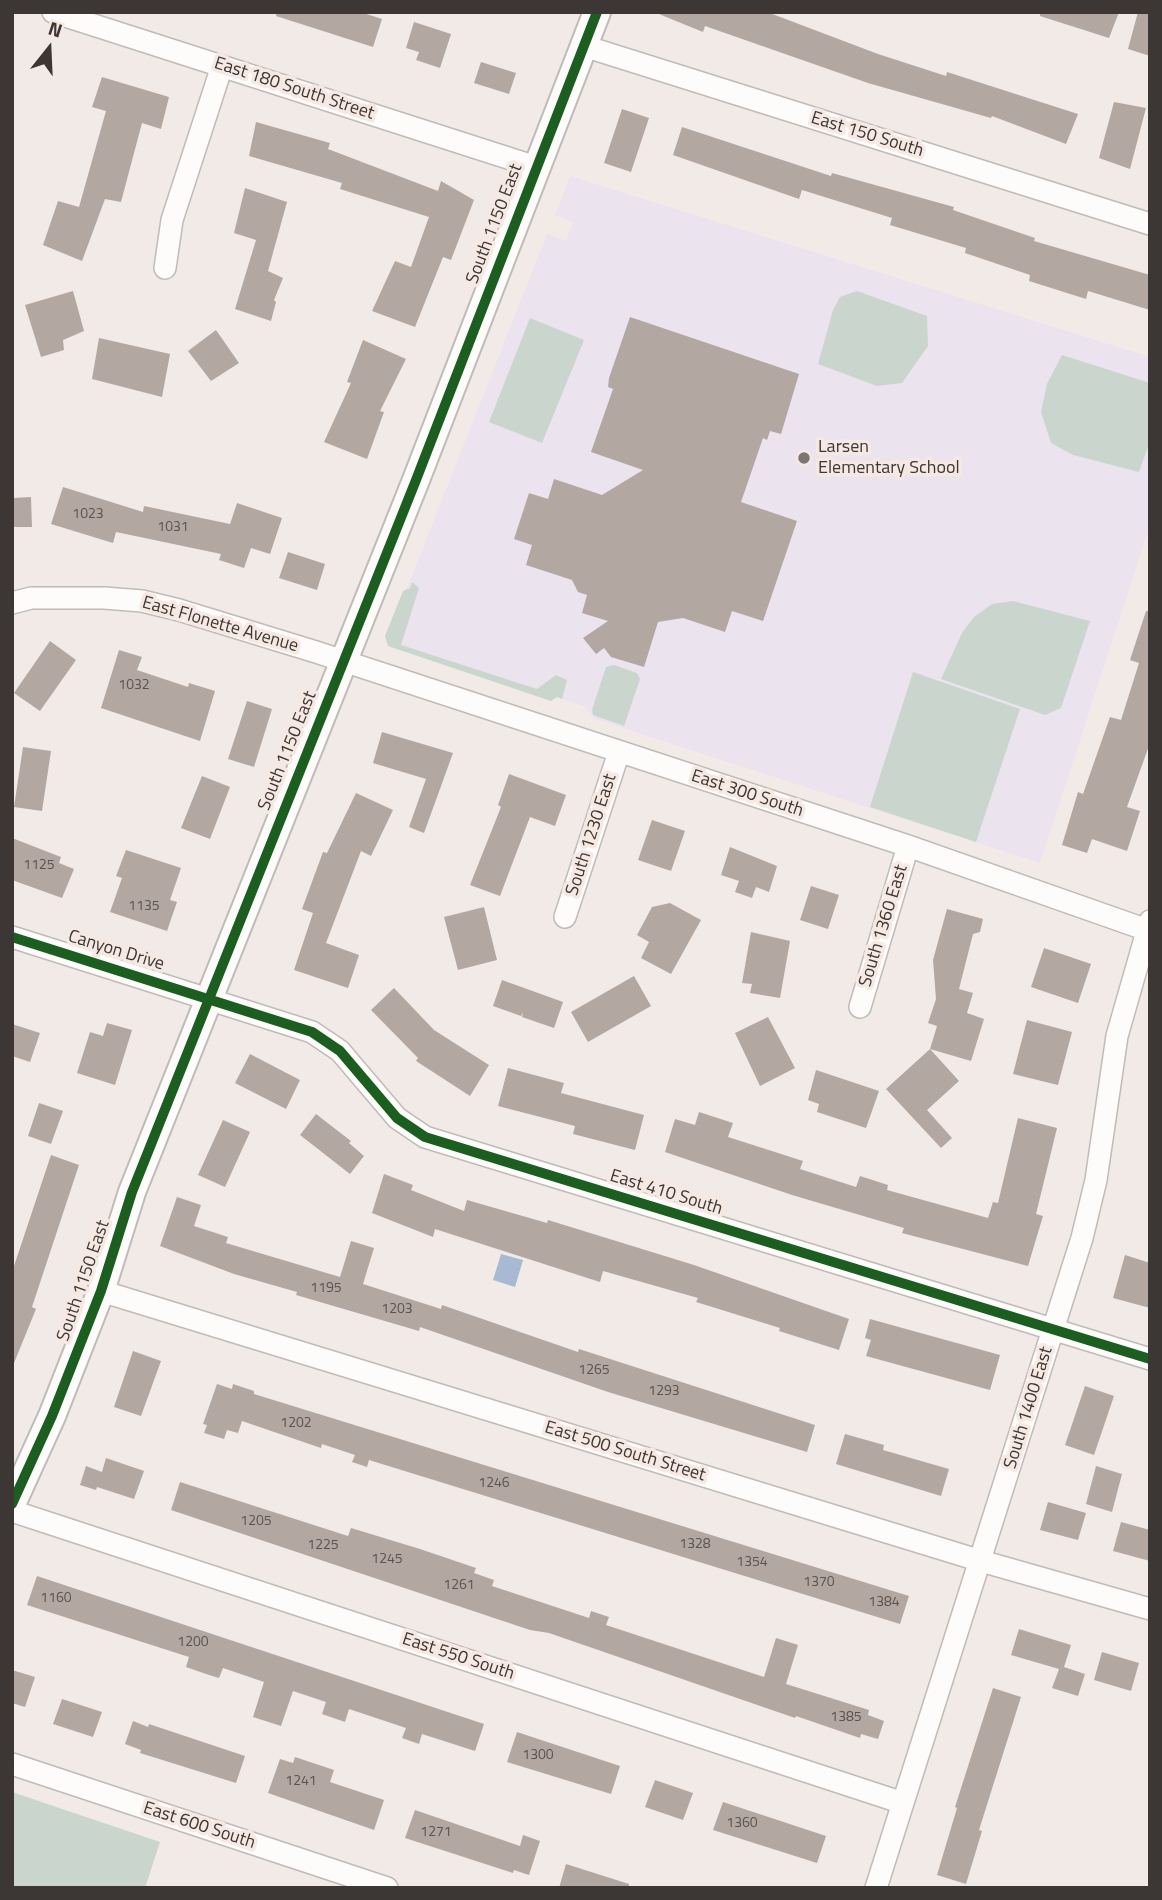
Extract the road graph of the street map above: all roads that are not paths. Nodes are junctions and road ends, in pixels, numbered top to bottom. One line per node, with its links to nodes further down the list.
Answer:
1 (53, 12): 4 (street, East 180 South Street)
2 (597, 12): 3 (street, South 1150 East)
3 (584, 46): 5 (street, South 1150 East); 6 (street, East 150 South)
4 (222, 66): 5 (street, East 180 South Street); 7 (street)
5 (536, 167): 9 (street, South 1150 East)
6 (1150, 224)
7 (165, 268)
8 (12, 603): 9 (street, East Flonette Avenue)
9 (343, 661): 10 (street, East 300 South); 15 (street, South 1150 East)
10 (619, 752): 11 (street, East 300 South); 12 (street, South 1230 East)
11 (908, 846): 13 (street, East 300 South); 16 (street, South 1360 East)
12 (565, 917)
13 (1149, 928): 18 (street, South 1400 East)
14 (12, 937): 15 (street, Canyon Drive)
15 (209, 998): 17 (street, South 1150 East); 18 (street, East 410 South)
16 (860, 1007)
17 (101, 1291): 20 (street, South 1150 East); 22 (street, East 500 South Street)
18 (1053, 1330): 19 (street, East 410 South); 22 (street, South 1400 East)
19 (1150, 1359)
20 (12, 1504)
21 (12, 1511): 25 (street, East 550 South)
22 (981, 1561): 23 (street, East 500 South Street); 25 (street, South 1400 East)
23 (1150, 1609)
24 (12, 1764): 26 (street, East 600 South)
25 (903, 1803): 27 (street, South 1400 East)
26 (387, 1888)
27 (876, 1888)

